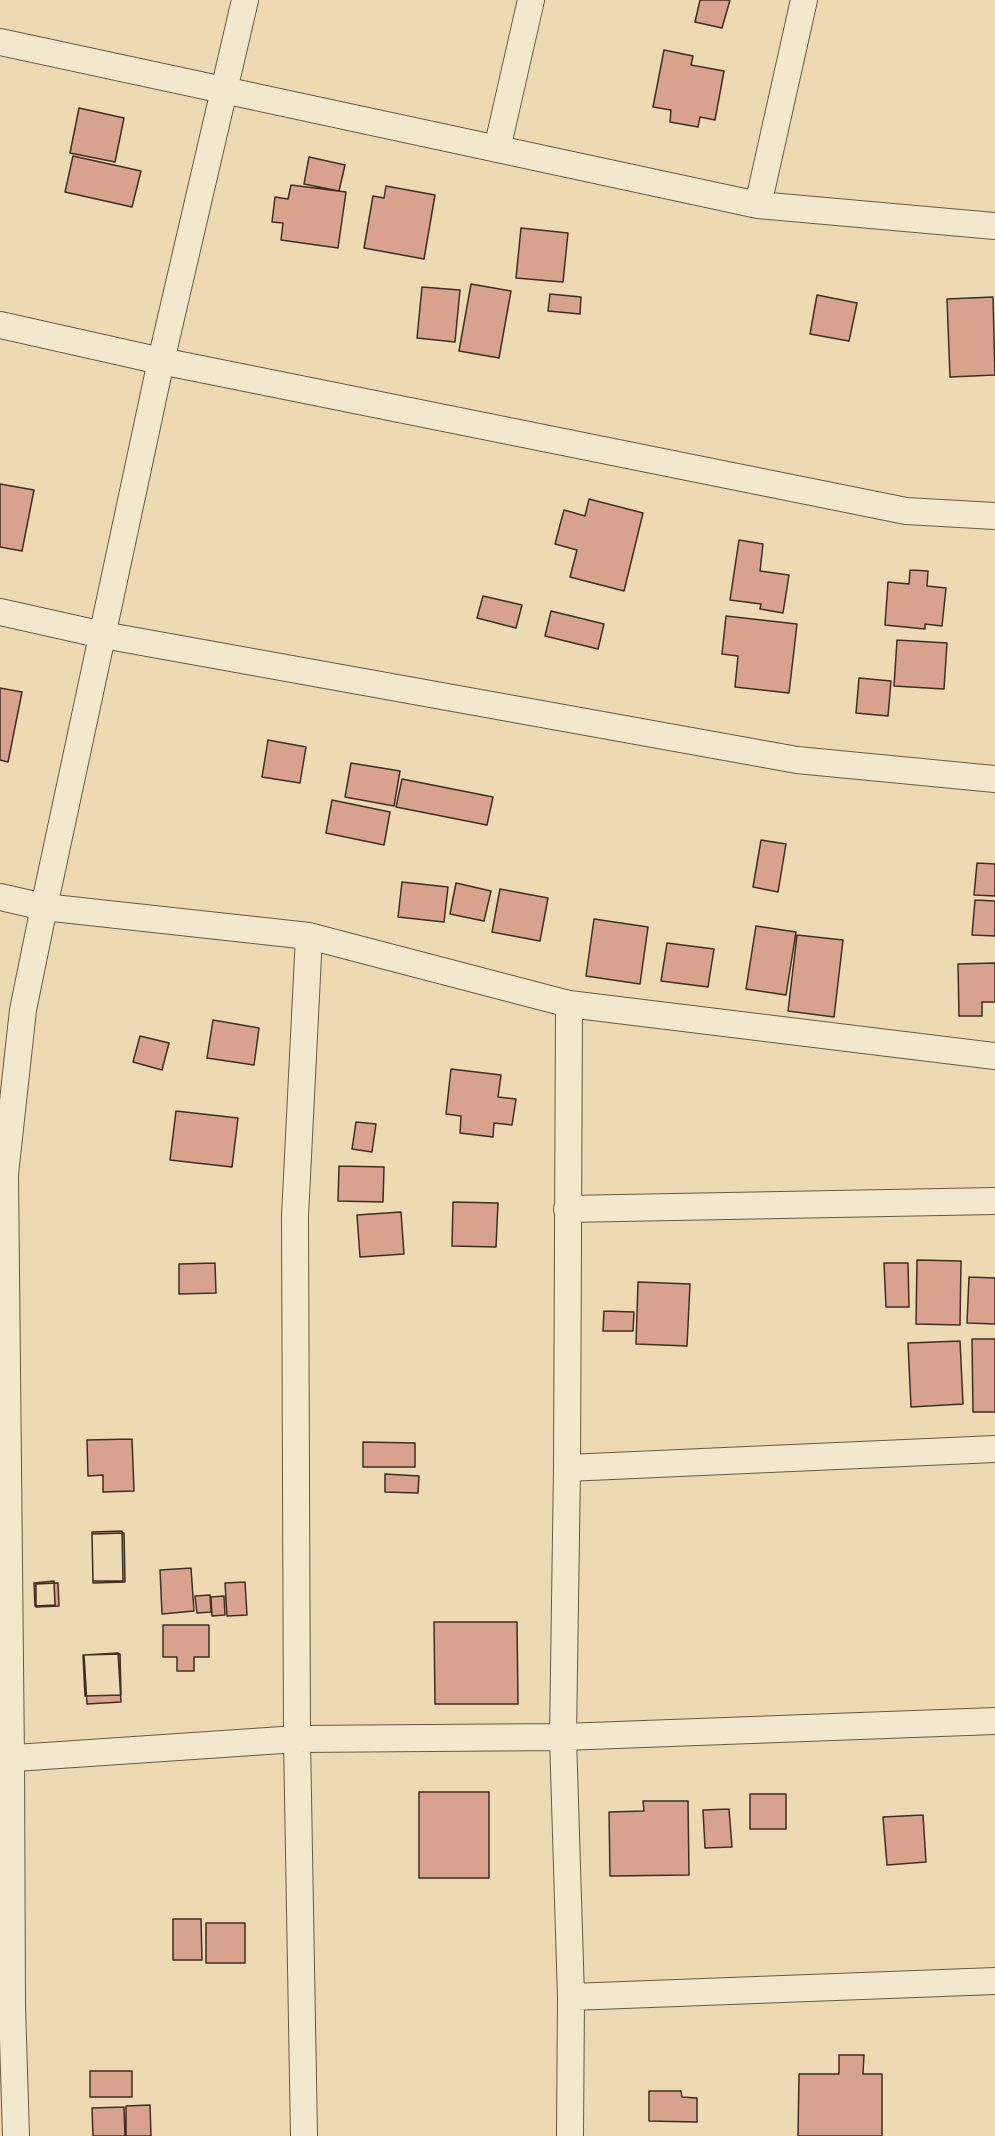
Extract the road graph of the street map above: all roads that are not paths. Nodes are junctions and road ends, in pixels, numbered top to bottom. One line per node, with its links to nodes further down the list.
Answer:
1 (245, 0): 5 (street)
2 (531, 0): 6 (street)
3 (804, 0): 7 (street)
4 (0, 42): 5 (street)
5 (225, 90): 6 (street); 10 (street)
6 (497, 149): 7 (street)
7 (758, 204): 8 (street)
8 (995, 226)
9 (0, 326): 10 (street)
10 (161, 361): 11 (street); 13 (street)
11 (995, 516)
12 (0, 612): 13 (street)
13 (103, 634): 14 (street); 16 (street)
14 (995, 779)
15 (0, 897): 16 (street)
16 (44, 907): 17 (street); 20 (street)
17 (309, 936): 18 (street); 27 (street)
18 (569, 1004): 19 (street); 22 (street)
19 (995, 1056)
20 (3, 1173): 28 (street)
21 (995, 1201): 22 (street)
22 (567, 1209): 24 (street)
23 (995, 1449): 24 (street)
24 (567, 1468): 26 (street)
25 (995, 1721): 26 (street)
26 (562, 1737): 27 (street); 30 (street)
27 (297, 1739): 28 (street); 33 (street)
28 (6, 1759): 31 (street)
29 (995, 1981): 30 (street)
30 (571, 1997): 34 (street)
31 (6, 2006): 32 (street)
32 (16, 2136)
33 (304, 2136)
34 (570, 2136)

